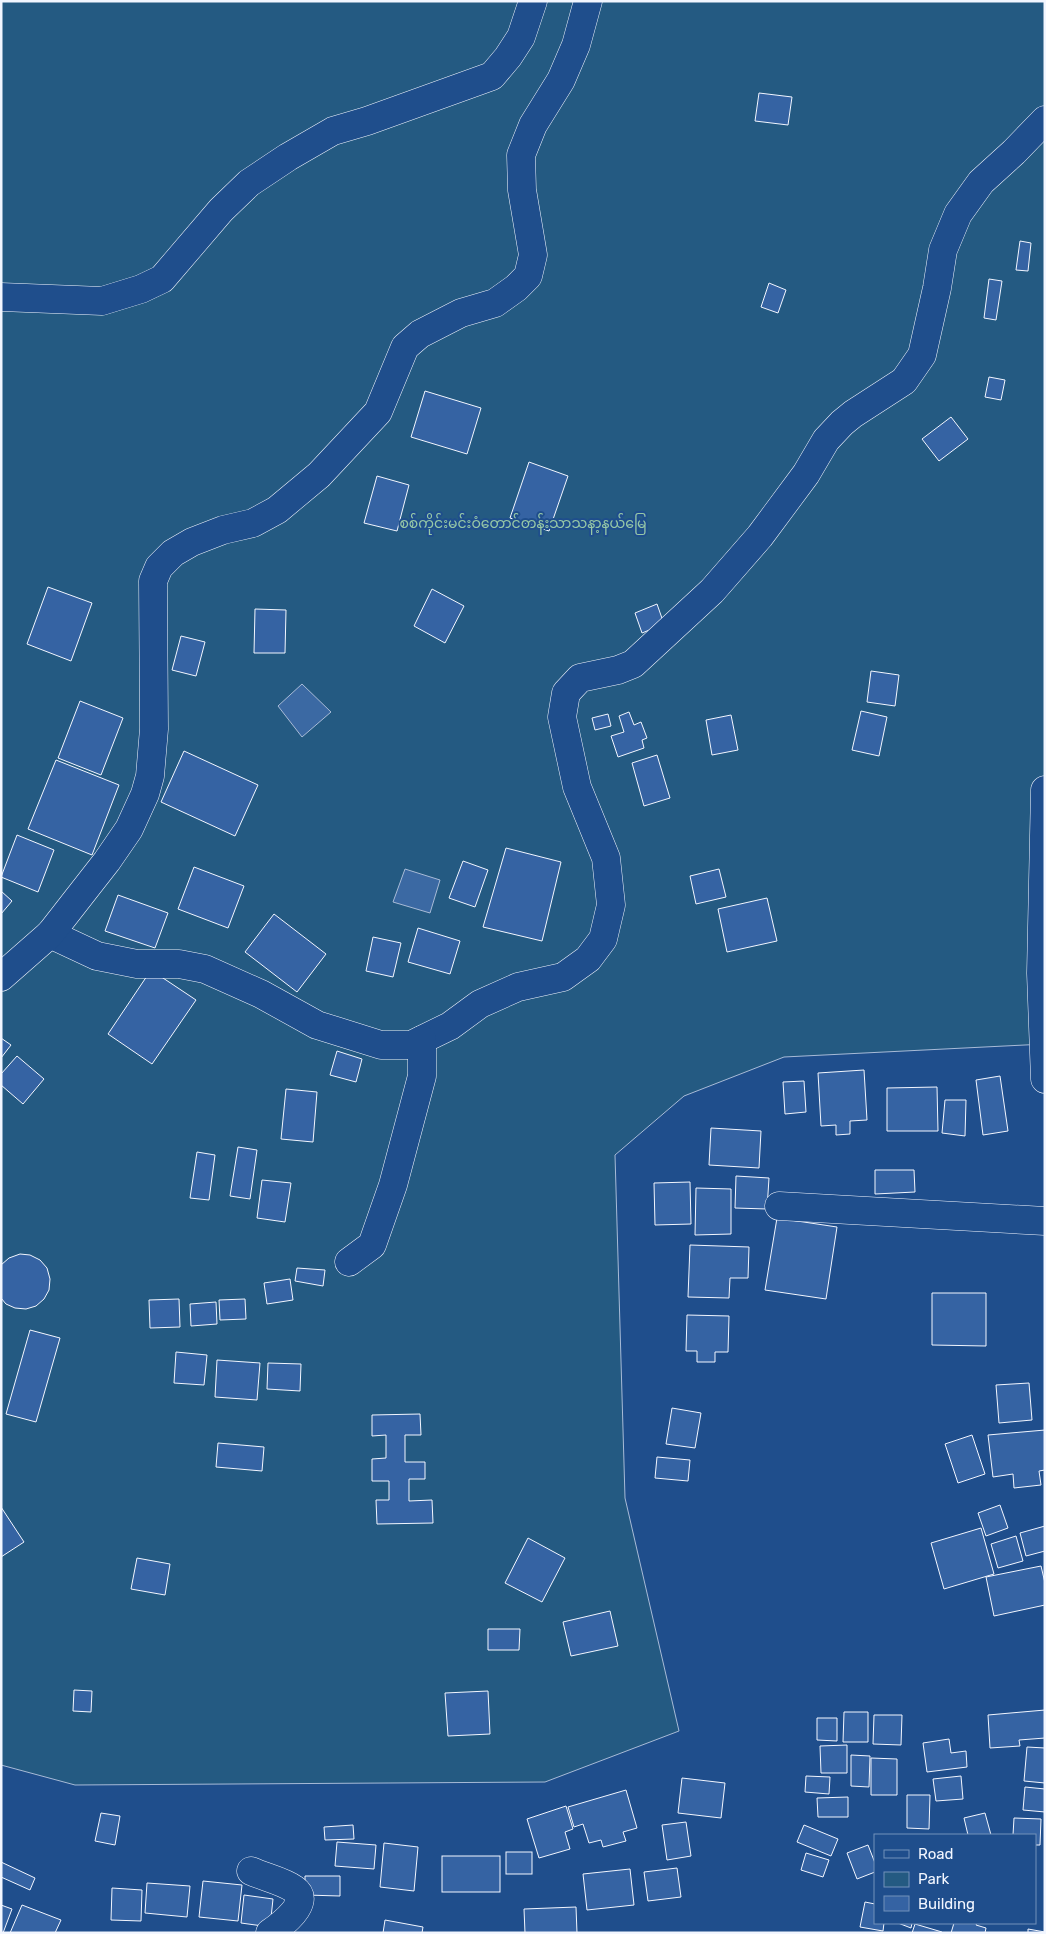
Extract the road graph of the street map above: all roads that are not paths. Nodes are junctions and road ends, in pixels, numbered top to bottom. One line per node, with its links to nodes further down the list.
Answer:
1 (534, 1): 4 (street)
2 (588, 1): 6 (street)
3 (1045, 120): 8 (street)
4 (1, 297)
5 (1045, 790): 9 (street)
6 (50, 934): 7 (street); 8 (street)
7 (1, 977)
8 (422, 1040): 12 (street)
9 (1045, 1079)
10 (779, 1206): 11 (street)
11 (1045, 1221)
12 (348, 1262)
13 (250, 1871): 14 (street)
14 (270, 1933)

